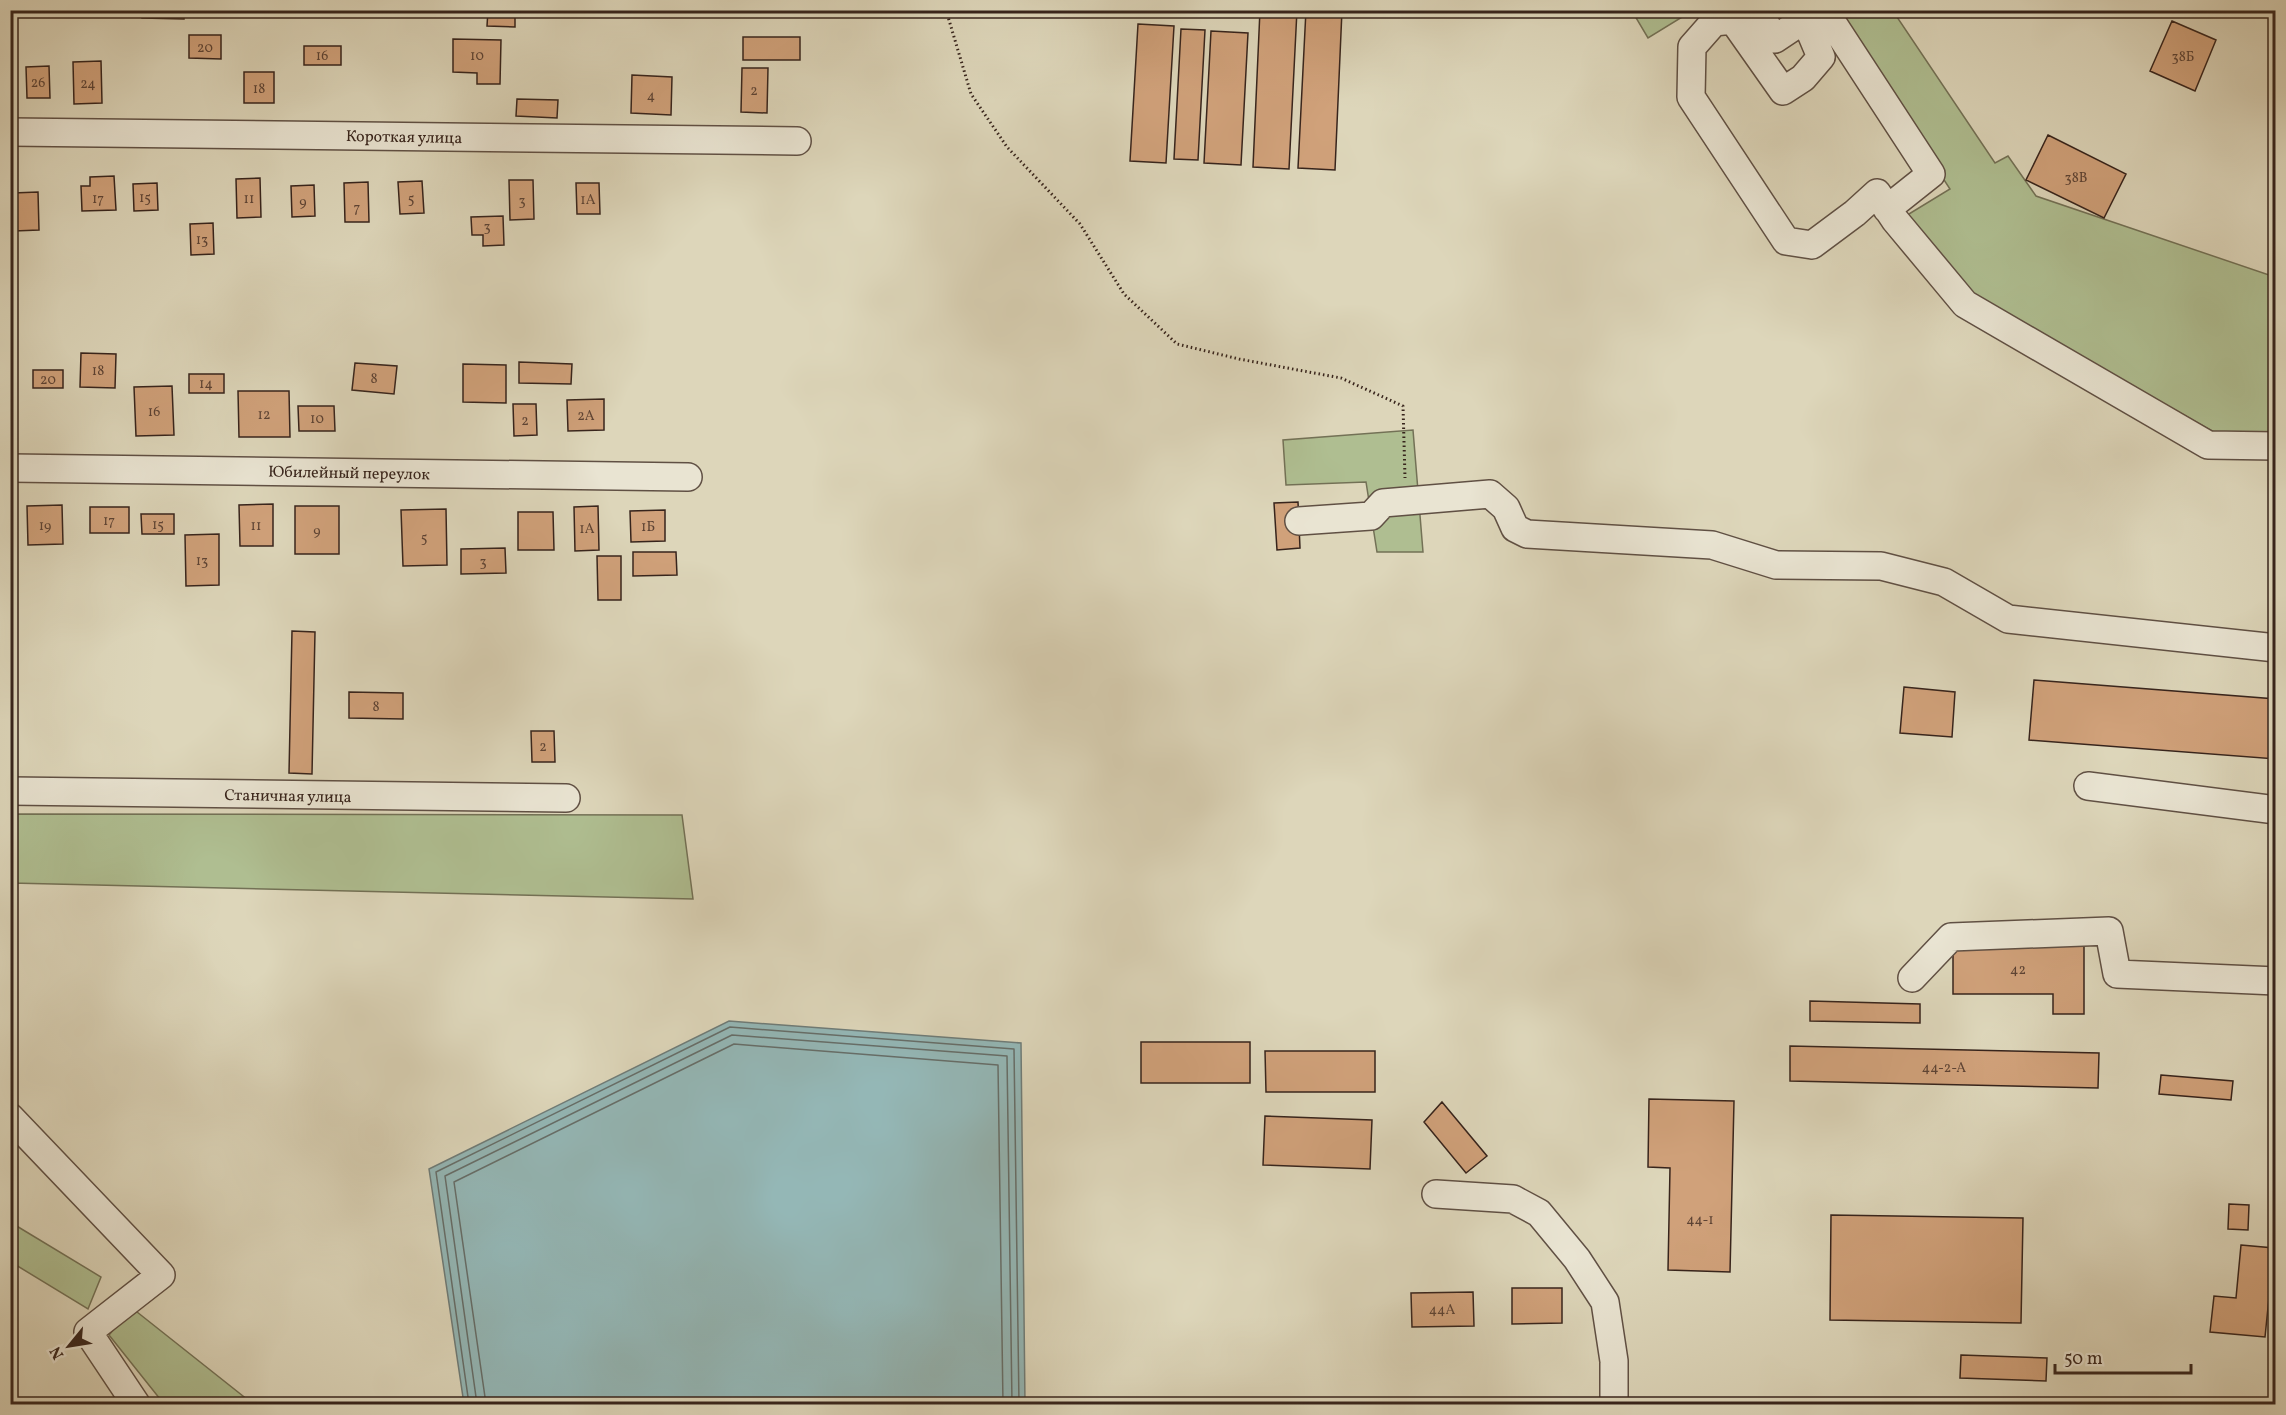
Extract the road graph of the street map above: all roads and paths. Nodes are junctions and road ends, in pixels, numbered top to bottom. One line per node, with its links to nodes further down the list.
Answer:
1 (946, 10): 10 (path)
2 (1757, 10): 6 (street)
3 (1824, 10): 6 (street)
4 (10, 132): 5 (street, Короткая улица)
5 (797, 141)
6 (1887, 209): 7 (street)
7 (2276, 446)
8 (10, 468): 9 (street, Юбилейный переулок)
9 (688, 477)
10 (1406, 501): 11 (street); 12 (street)
11 (1299, 521)
12 (2276, 648)
13 (2088, 786): 16 (street)
14 (10, 791): 15 (street, Станичная улица)
15 (566, 798)
16 (2276, 810)
17 (1912, 978): 18 (street)
18 (2276, 981)
19 (10, 1117): 21 (street)
20 (1436, 1194): 22 (street)
21 (135, 1404)
22 (1614, 1404)

